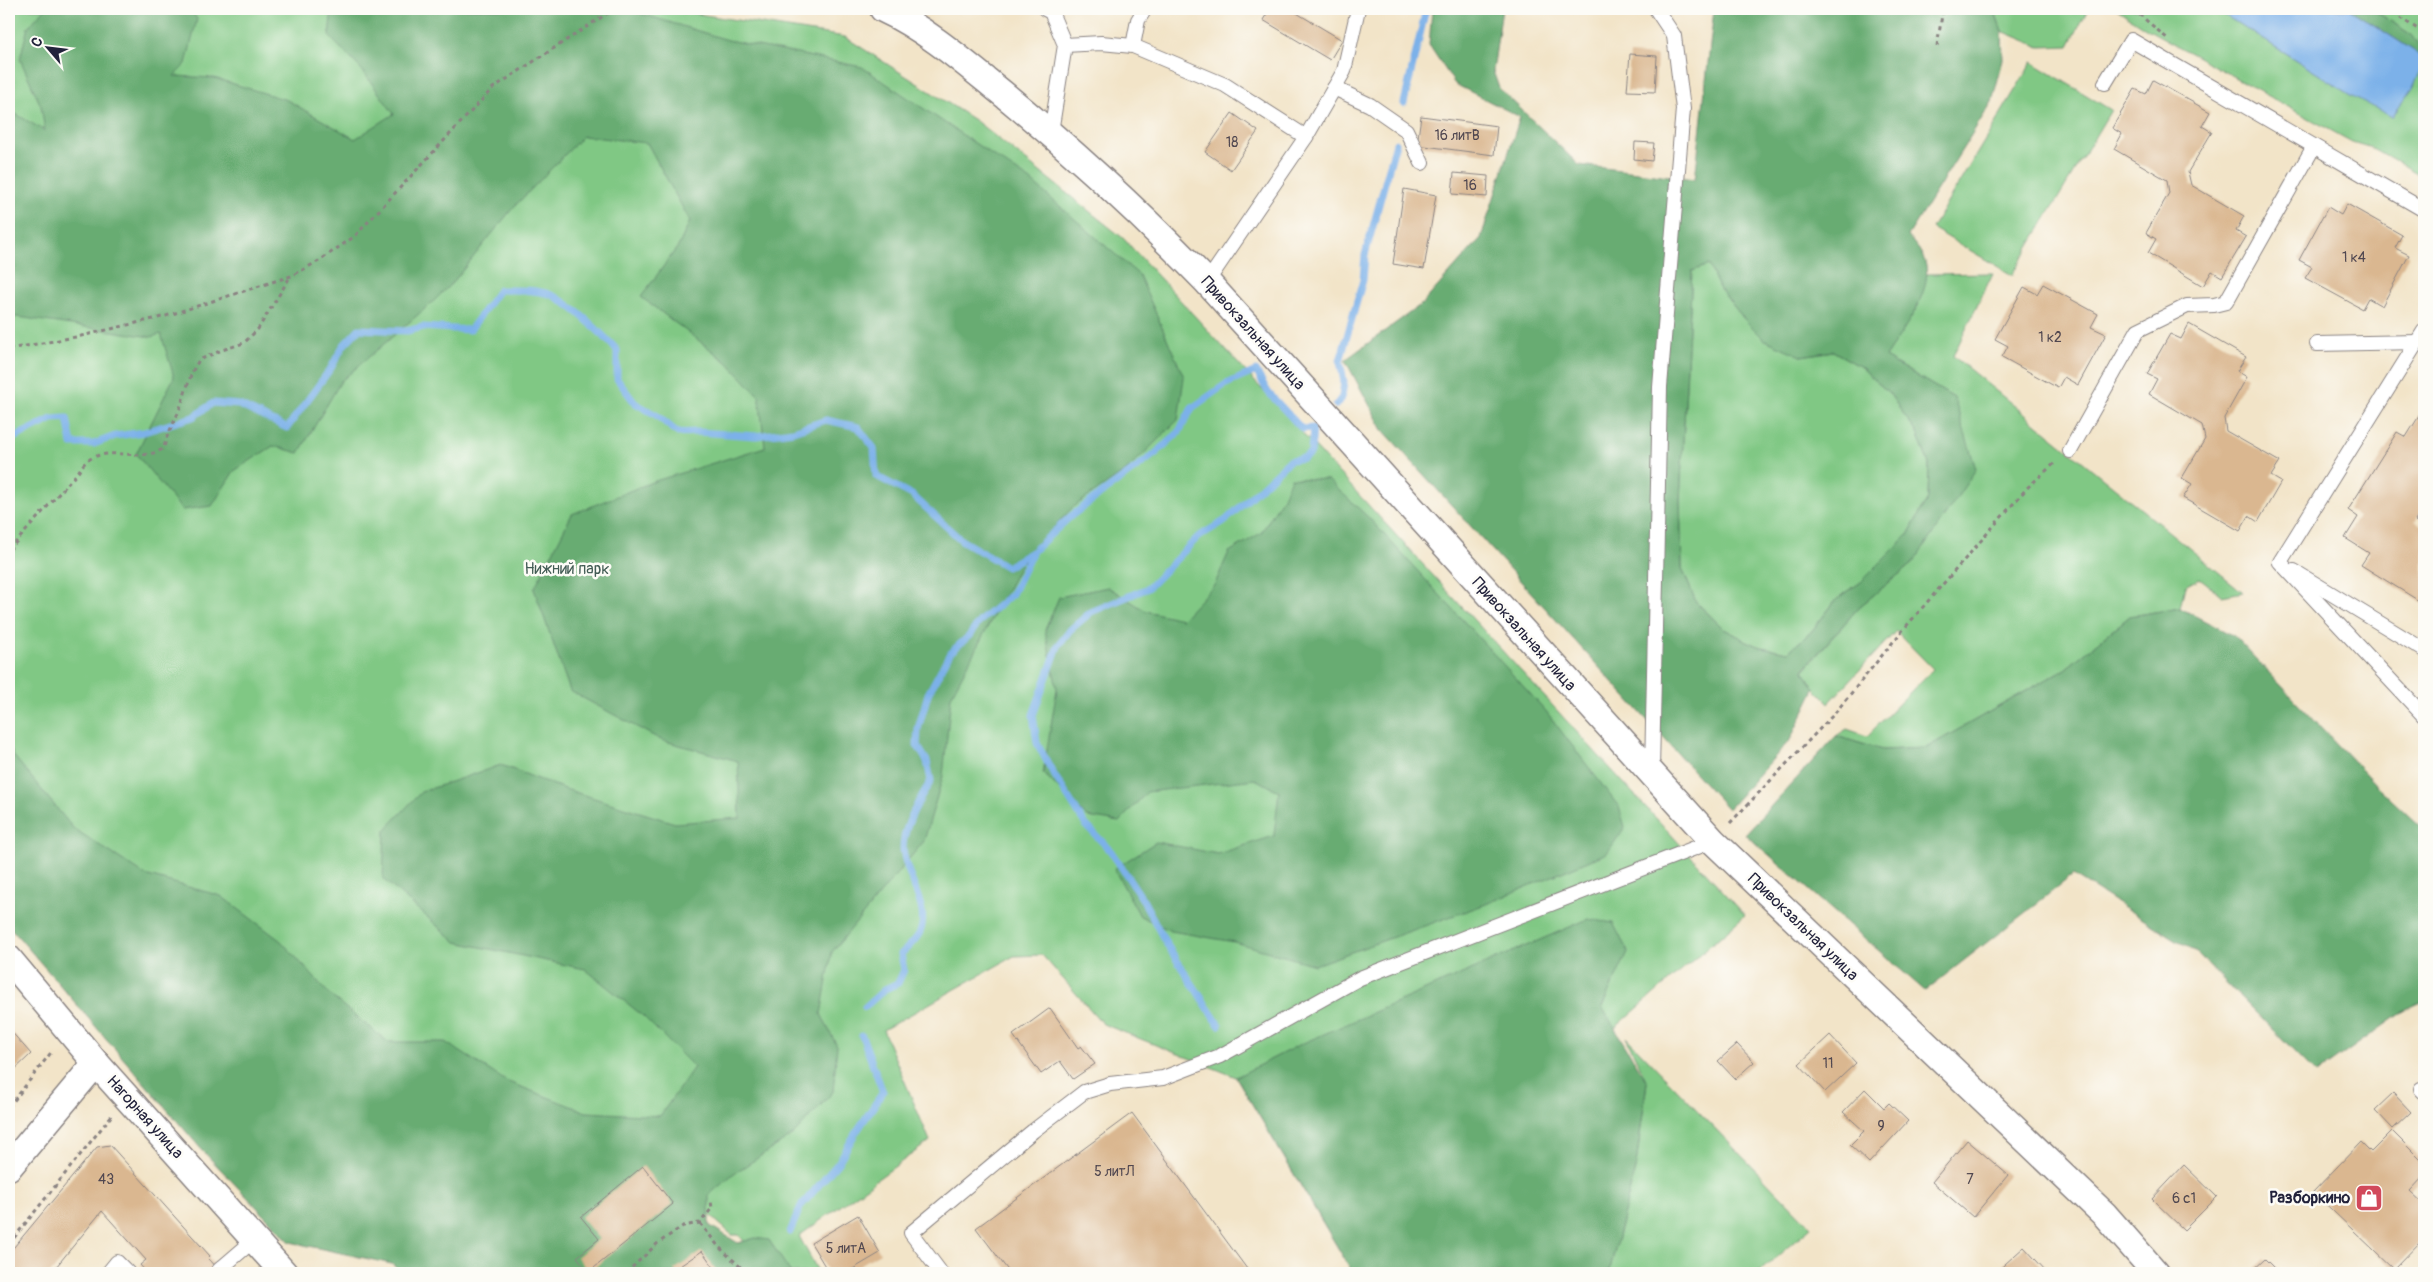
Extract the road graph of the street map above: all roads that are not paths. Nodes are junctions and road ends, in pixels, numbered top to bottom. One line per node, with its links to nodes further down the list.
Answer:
1 (1045, 9): 6 (lane)
2 (1145, 9): 7 (lane)
3 (1358, 9): 9 (lane)
4 (1656, 9): 22 (lane)
5 (898, 12): 10 (street, Привокзальная улица)
6 (1065, 45): 7 (lane); 10 (lane)
7 (1133, 46): 11 (lane)
8 (2106, 83): 12 (lane)
9 (1334, 88): 11 (lane); 13 (lane)
10 (1051, 132): 15 (street, Привокзальная улица)
11 (1306, 137): 15 (lane)
12 (2313, 148): 14 (lane); 18 (lane)
13 (1422, 163)
14 (2424, 210)
15 (1207, 282): 22 (street, Привокзальная улица)
16 (2421, 336): 17 (lane); 19 (lane)
17 (2317, 344)
18 (2070, 451)
19 (2280, 562): 20 (lane); 21 (lane)
20 (2424, 650)
21 (2424, 716)
22 (1652, 774): 23 (street, Привокзальная улица)
23 (1712, 841): 32 (lane); 33 (street, Привокзальная улица)
24 (9, 959): 25 (street, Нагорная улица)
25 (96, 1063): 26 (street); 27 (street, Нагорная улица)
26 (11, 1162)
27 (254, 1240): 28 (lane); 31 (street, Нагорная улица)
28 (219, 1270)
29 (108, 1273): 30 (lane)
30 (128, 1273)
31 (284, 1273)
32 (941, 1273)
33 (2156, 1273)

